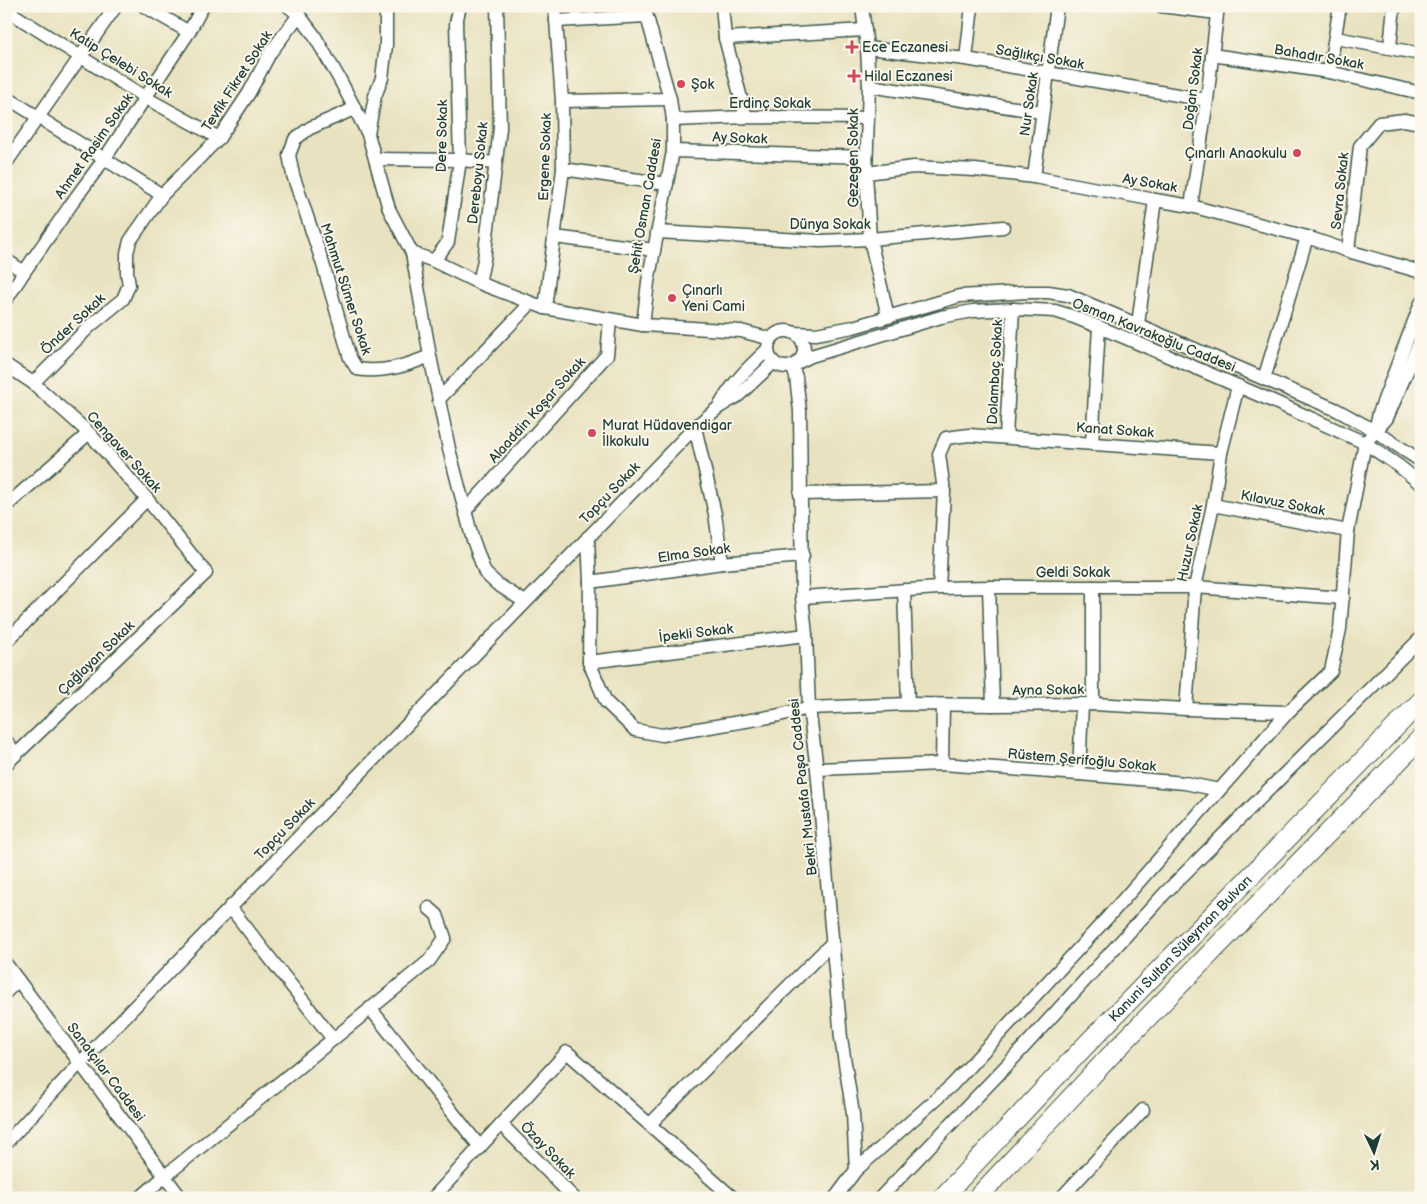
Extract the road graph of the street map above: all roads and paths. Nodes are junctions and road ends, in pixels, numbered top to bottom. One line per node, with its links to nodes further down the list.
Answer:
1 (116, 6): 29 (street)
2 (144, 6): 22 (street)
3 (202, 6): 22 (street, Ahmet Rasim Sokak)
4 (288, 6): 19 (street)
5 (386, 6): 47 (street)
6 (460, 6): 53 (street, Dere Sokak)
7 (497, 6): 55 (street, Dereboyu Sokak)
8 (555, 6): 20 (street, Ergene Sokak)
9 (722, 6): 23 (street)
10 (862, 6): 21 (street, Gezegen Sokak)
11 (972, 6): 30 (street)
12 (1057, 6): 32 (street, Nur Sokak)
13 (1161, 6): 17 (street)
14 (1340, 6): 24 (street)
15 (1394, 6): 25 (street)
16 (8, 10): 29 (street, Katip Çelebi Sokak)
17 (1218, 10): 28 (street, Doğan Sokak)
18 (645, 11): 20 (street); 37 (street, Şehit Osman Caddesi)
19 (299, 15): 40 (street); 48 (street, Tevfik Fikret Sokak)
20 (556, 21): 39 (street, Ergene Sokak)
21 (865, 30): 23 (street); 26 (street, Gezegen Sokak)
22 (189, 32): 36 (street, Ahmet Rasim Sokak)
23 (725, 38): 43 (street)
24 (1336, 38): 25 (street); 31 (street)
25 (1390, 47): 27 (street)
26 (867, 48): 30 (street, Sağlıkçı Sokak); 33 (street, Gezegen Sokak)
27 (1421, 54)
28 (1212, 55): 31 (street, Bahadır Sokak); 38 (street, Doğan Sokak)
29 (81, 56): 36 (street, Katip Çelebi Sokak); 42 (street)
30 (966, 59): 32 (street, Sağlıkçı Sokak)
31 (1329, 72): 34 (street, Bahadır Sokak)
32 (1048, 73): 38 (street, Sağlıkçı Sokak); 41 (street, Nur Sokak)
33 (869, 86): 41 (street); 44 (street, Gezegen Sokak)
34 (1421, 93)
35 (6, 98): 42 (street)
36 (146, 98): 48 (street, Katip Çelebi Sokak); 51 (street, Ahmet Rasim Sokak)
37 (670, 99): 39 (street); 45 (street, Şehit Osman Caddesi)
38 (1207, 100): 62 (street, Doğan Sokak)
39 (562, 101): 56 (street, Ergene Sokak)
40 (354, 109): 47 (street); 90 (street, Mahmut Sümer Sokak)
41 (1042, 112): 58 (street, Nur Sokak)
42 (38, 117): 51 (street); 54 (street)
43 (746, 117): 44 (street, Erdinç Sokak); 45 (street, Erdinç Sokak)
44 (867, 118): 50 (street, Gezegen Sokak)
45 (673, 120): 49 (street, Şehit Osman Caddesi)
46 (1421, 124): 69 (street, Sevra Sokak)
47 (368, 134): 52 (street)
48 (219, 138): 60 (street, Tevfik Fikret Sokak)
49 (673, 151): 50 (street, Ay Sokak); 59 (street, Şehit Osman Caddesi)
50 (866, 157): 57 (street, Gezegen Sokak)
51 (105, 158): 60 (street); 73 (street, Ahmet Rasim Sokak)
52 (376, 159): 53 (street); 70 (street)
53 (460, 160): 55 (street); 72 (street, Dere Sokak)
54 (6, 163)
55 (495, 163): 75 (street, Dereboyu Sokak)
56 (563, 169): 59 (street); 65 (street, Ergene Sokak)
57 (866, 173): 58 (street, Ay Sokak); 67 (street, Gezegen Sokak)
58 (1034, 177): 61 (street, Ay Sokak)
59 (667, 184): 64 (street, Şehit Osman Caddesi)
60 (162, 195): 76 (street, Tevfik Fikret Sokak)
61 (1154, 200): 62 (street, Ay Sokak); 84 (street)
62 (1192, 206): 66 (street, Ay Sokak)
63 (1003, 227): 67 (street, Dünya Sokak)
64 (657, 232): 67 (street, Dünya Sokak); 68 (street, Şehit Osman Caddesi)
65 (555, 237): 68 (street); 80 (street, Ergene Sokak)
66 (1307, 237): 69 (street, Ay Sokak); 95 (street)
67 (870, 239): 82 (street, Gezegen Sokak)
68 (654, 250): 85 (street, Şehit Osman Caddesi)
69 (1348, 251): 74 (street, Ay Sokak)
70 (412, 253): 72 (street); 90 (street)
71 (6, 260): 73 (street)
72 (434, 261): 75 (street)
73 (24, 272): 77 (street, Ahmet Rasim Sokak)
74 (1421, 272)
75 (479, 283): 78 (street)
76 (129, 285): 96 (street, Önder Sokak)
77 (6, 300)
78 (531, 303): 80 (street); 98 (street)
79 (1421, 303): 101 (street)
80 (546, 308): 83 (street)
81 (1013, 309): 86 (street, Osman Kavrakoğlu Caddesi); 93 (street, Osman Kavrakoğlu Caddesi); 103 (street, Dolambaç Sokak)
82 (888, 317): 84 (street, Osman Kavrakoğlu Caddesi); 87 (street, Osman Kavrakoğlu Caddesi)
83 (610, 320): 85 (street); 114 (street, Alaaddin Koşar Sokak)
84 (1138, 324): 95 (street, Osman Kavrakoğlu Caddesi)
85 (643, 325): 89 (street)
86 (1099, 327): 97 (street, Osman Kavrakoğlu Caddesi); 105 (street)
87 (794, 333): 89 (street, Osman Kavrakoğlu Caddesi); 93 (street)
88 (1421, 339): 92 (street)
89 (769, 345): 91 (street); 99 (street, Topçu Sokak)
90 (430, 356): 98 (street)
91 (773, 362): 93 (street); 99 (street, Topçu Sokak)
92 (1417, 362): 101 (street)
93 (795, 364): 110 (street, Bekri Mustafa Paşa Caddesi)
94 (6, 365): 96 (street, Cengaver Sokak)
95 (1264, 379): 101 (street, Osman Kavrakoğlu Caddesi)
96 (33, 383): 102 (street, Cengaver Sokak)
97 (1238, 386): 104 (street, Osman Kavrakoğlu Caddesi); 106 (street, Huzur Sokak)
98 (439, 399): 114 (street)
99 (719, 407): 100 (street, Topçu Sokak)
100 (695, 427): 116 (street, Topçu Sokak); 118 (street)
101 (1375, 432): 104 (street); 107 (street, Osman Kavrakoğlu Caddesi)
102 (89, 433): 111 (street, Cengaver Sokak); 113 (street)
103 (1006, 438): 105 (street, Kanat Sokak); 109 (street, Kanat Sokak)
104 (1365, 443): 108 (street, Osman Kavrakoğlu Caddesi); 115 (street)
105 (1092, 444): 106 (street, Kanat Sokak)
106 (1221, 453): 112 (street, Huzur Sokak)
107 (1421, 461)
108 (1421, 484)
109 (944, 491): 110 (street); 124 (street)
110 (800, 494): 117 (street, Bekri Mustafa Paşa Caddesi)
111 (147, 499): 119 (street, Cengaver Sokak); 131 (street)
112 (1213, 505): 115 (street, Kılavuz Sokak); 123 (street, Huzur Sokak)
113 (6, 506)
114 (465, 511): 128 (street)
115 (1348, 530): 127 (street)
116 (588, 537): 120 (street, Topçu Sokak); 128 (street, Topçu Sokak)
117 (802, 556): 118 (street, Elma Sokak); 126 (street, Bekri Mustafa Paşa Caddesi)
118 (722, 563): 120 (street, Elma Sokak)
119 (206, 573): 143 (street, Çağlayan Sokak)
120 (590, 582): 132 (street, Topçu Sokak)
121 (989, 587): 122 (street, Geldi Sokak); 124 (street, Geldi Sokak); 137 (street)
122 (1093, 587): 123 (street, Geldi Sokak); 135 (street)
123 (1195, 587): 127 (street, Geldi Sokak); 139 (street, Huzur Sokak)
124 (940, 588): 125 (street, Geldi Sokak)
125 (904, 590): 126 (street, Geldi Sokak); 134 (street)
126 (802, 597): 129 (street, Bekri Mustafa Paşa Caddesi)
127 (1343, 598): 140 (street)
128 (526, 602): 149 (street, Topçu Sokak)
129 (806, 635): 132 (street, İpekli Sokak); 138 (street, Bekri Mustafa Paşa Caddesi)
130 (1421, 638): 171 (street)
131 (6, 642)
132 (589, 662): 138 (street, Ayna Sokak)
133 (1421, 701): 172 (highway, Kanuni Sultan Süleyman Bulvarı)
134 (908, 704): 136 (street, Ayna Sokak); 138 (street, Ayna Sokak)
135 (1088, 704): 137 (street, Ayna Sokak); 139 (street, Ayna Sokak); 147 (street)
136 (943, 705): 137 (street, Ayna Sokak); 145 (street)
137 (993, 705)
138 (808, 708): 146 (street, Bekri Mustafa Paşa Caddesi)
139 (1186, 709): 140 (street, Ayna Sokak)
140 (1288, 712): 148 (street)
141 (1421, 738): 173 (highway, Kanuni Sultan Süleyman Bulvarı)
142 (6, 741): 143 (street)
143 (16, 754): 144 (street, Çağlayan Sokak)
144 (6, 764)
145 (942, 764): 146 (street, Rüstem Şerifoğlu Sokak); 147 (street, Rüstem Şerifoğlu Sokak)
146 (817, 769): 151 (street, Bekri Mustafa Paşa Caddesi)
147 (1079, 774): 148 (street, Rüstem Şerifoğlu Sokak)
148 (1219, 790): 163 (street)
149 (230, 908): 156 (street); 157 (street, Topçu Sokak)
150 (429, 908): 155 (street)
151 (833, 942): 160 (street); 163 (street, Bekri Mustafa Paşa Caddesi)
152 (6, 964): 153 (street, Sanatçılar Caddesi)
153 (18, 980): 154 (street); 157 (street, Sanatçılar Caddesi)
154 (6, 992)
155 (370, 1008): 156 (street); 162 (street)
156 (333, 1039): 164 (street)
157 (80, 1062): 161 (street, Topçu Sokak); 164 (street, Sanatçılar Caddesi)
158 (1143, 1110): 174 (street)
159 (501, 1124): 160 (street); 162 (street); 168 (street, Özay Sokak)
160 (650, 1124): 169 (street)
161 (6, 1142)
162 (480, 1147): 167 (street)
163 (856, 1170): 170 (street)
164 (165, 1176): 165 (street); 166 (street, Sanatçılar Caddesi)
165 (140, 1198)
166 (181, 1198)
167 (433, 1198)
168 (574, 1198)
169 (733, 1198)
170 (834, 1198)
171 (880, 1198)
172 (942, 1198)
173 (977, 1198)
174 (1061, 1198)

